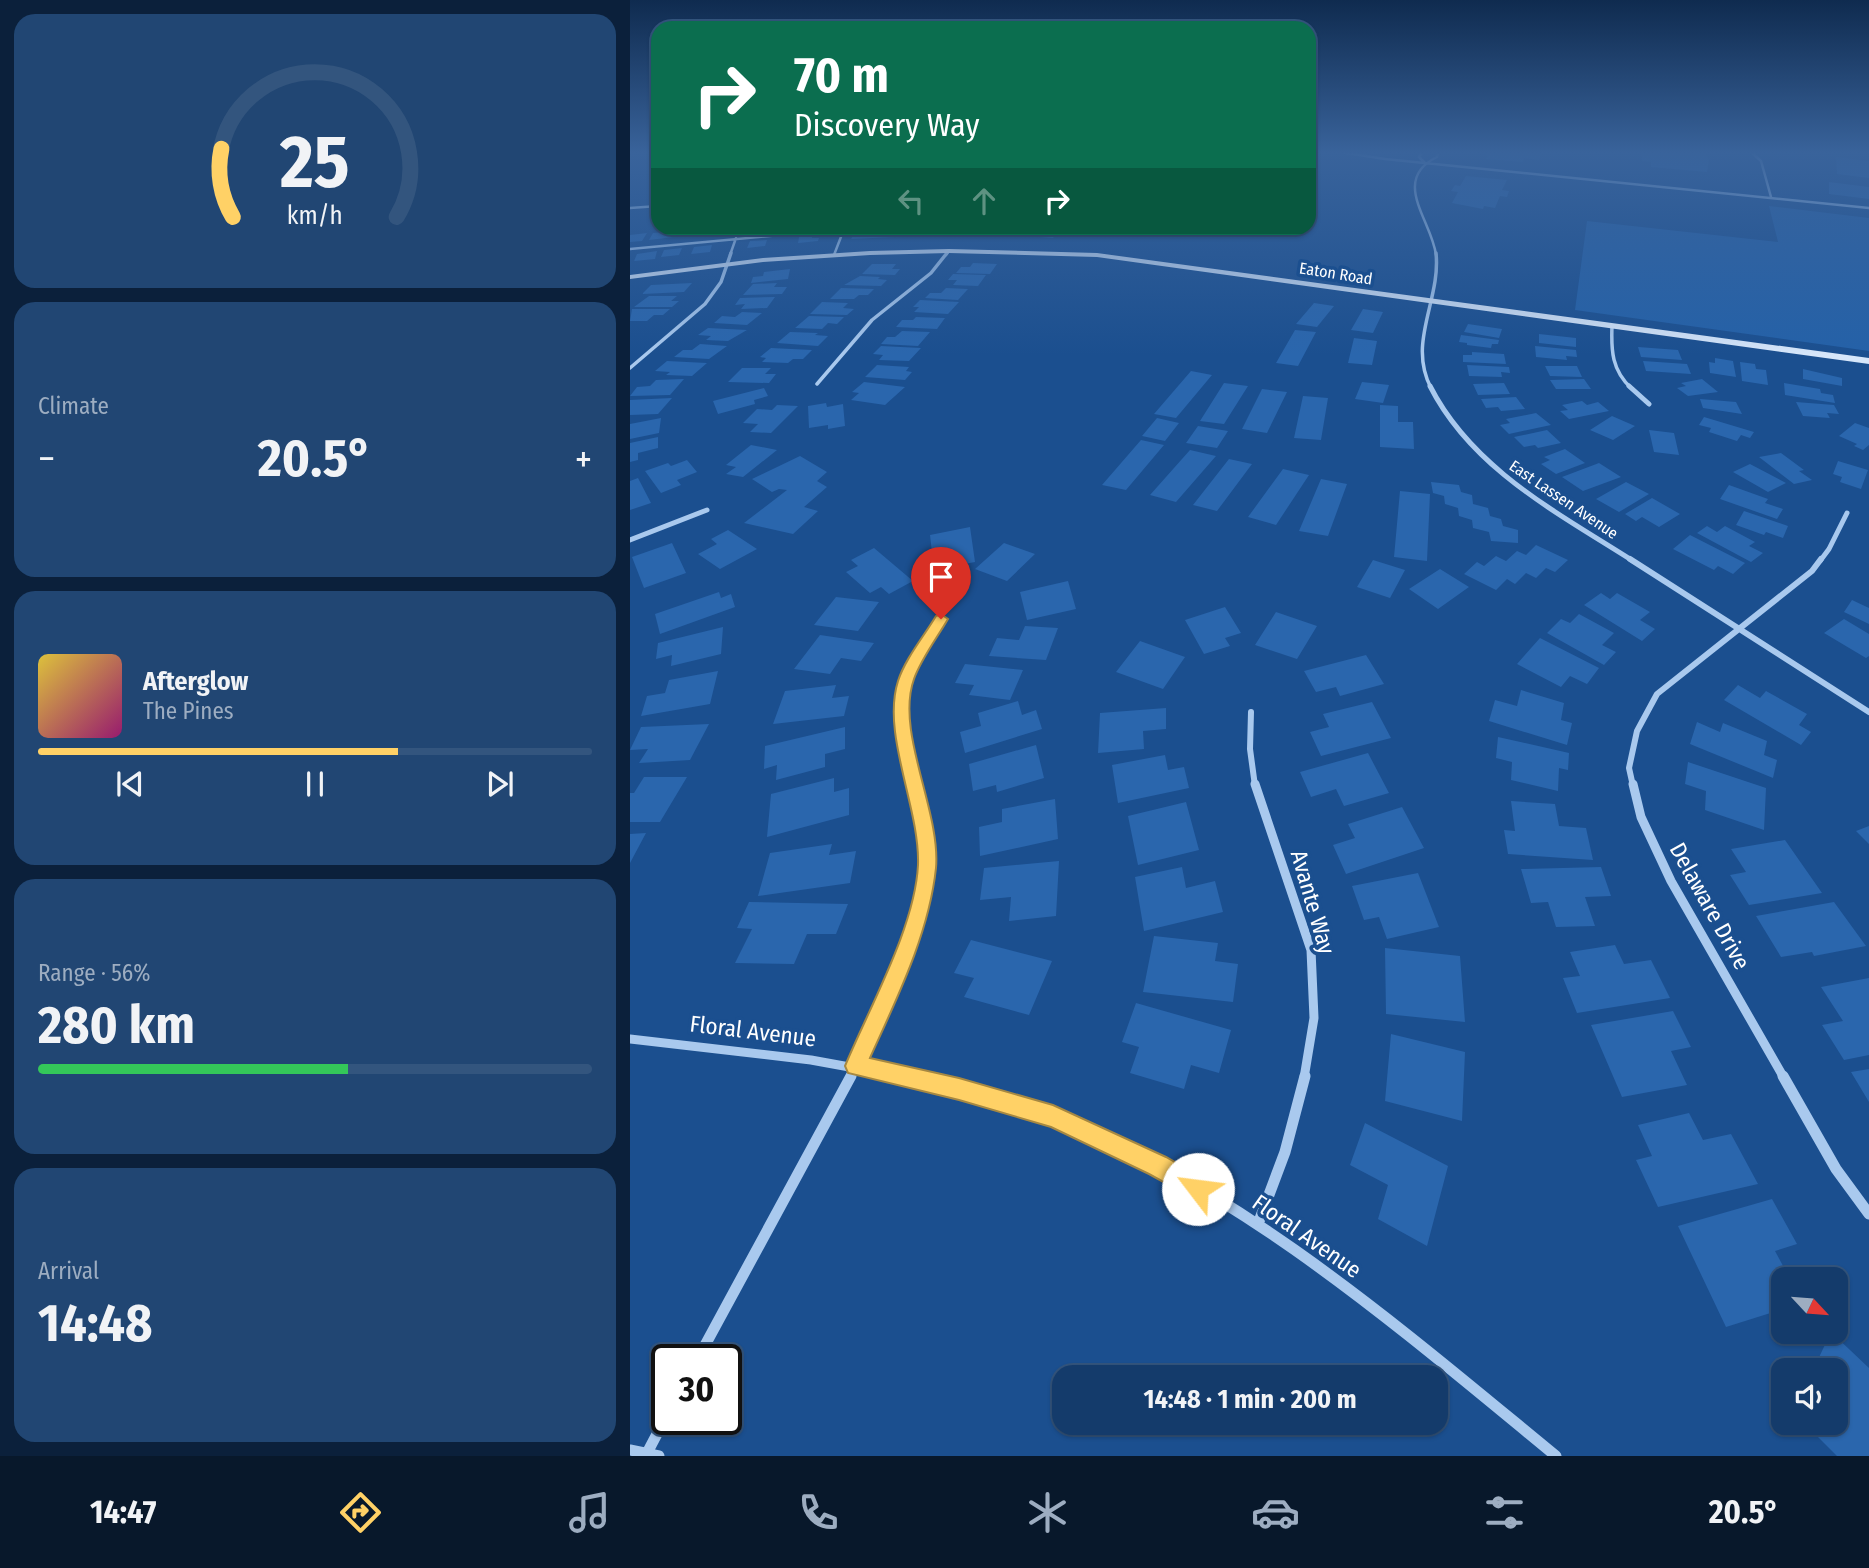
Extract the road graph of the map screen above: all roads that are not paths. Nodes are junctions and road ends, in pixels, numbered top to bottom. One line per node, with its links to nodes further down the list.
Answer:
1 (1423, 219): 10 (street, East Lassen Avenue)
2 (772, 235): 4 (street)
3 (842, 235): 7 (street)
4 (736, 238): 5 (street); 8 (street)
5 (630, 248)
6 (947, 253): 7 (street); 8 (street); 10 (street); 14 (street)
7 (834, 255): 8 (street)
8 (726, 267): 9 (street); 13 (street)
9 (630, 279)
10 (1430, 304): 11 (street); 20 (street, East Lassen Avenue)
11 (1612, 326): 12 (street); 15 (street)
12 (1869, 361)
13 (630, 368)
14 (817, 384)
15 (1649, 404)
16 (707, 510): 18 (street)
17 (1847, 513): 20 (street, Delaware Drive)
18 (630, 540)
19 (941, 619): 24 (street)
20 (1740, 629): 22 (street, East Lassen Avenue); 25 (street, Delaware Drive)
21 (1251, 712): 26 (street, Avante Way)
22 (1869, 712)
23 (630, 1038): 24 (street, Floral Avenue)
24 (856, 1066): 26 (street, Floral Avenue); 27 (street)
25 (1869, 1214)
26 (1258, 1224): 31 (street, Floral Avenue)
27 (706, 1344)
28 (660, 1435): 30 (street)
29 (630, 1450): 30 (street)
30 (653, 1454)
31 (1556, 1456)

